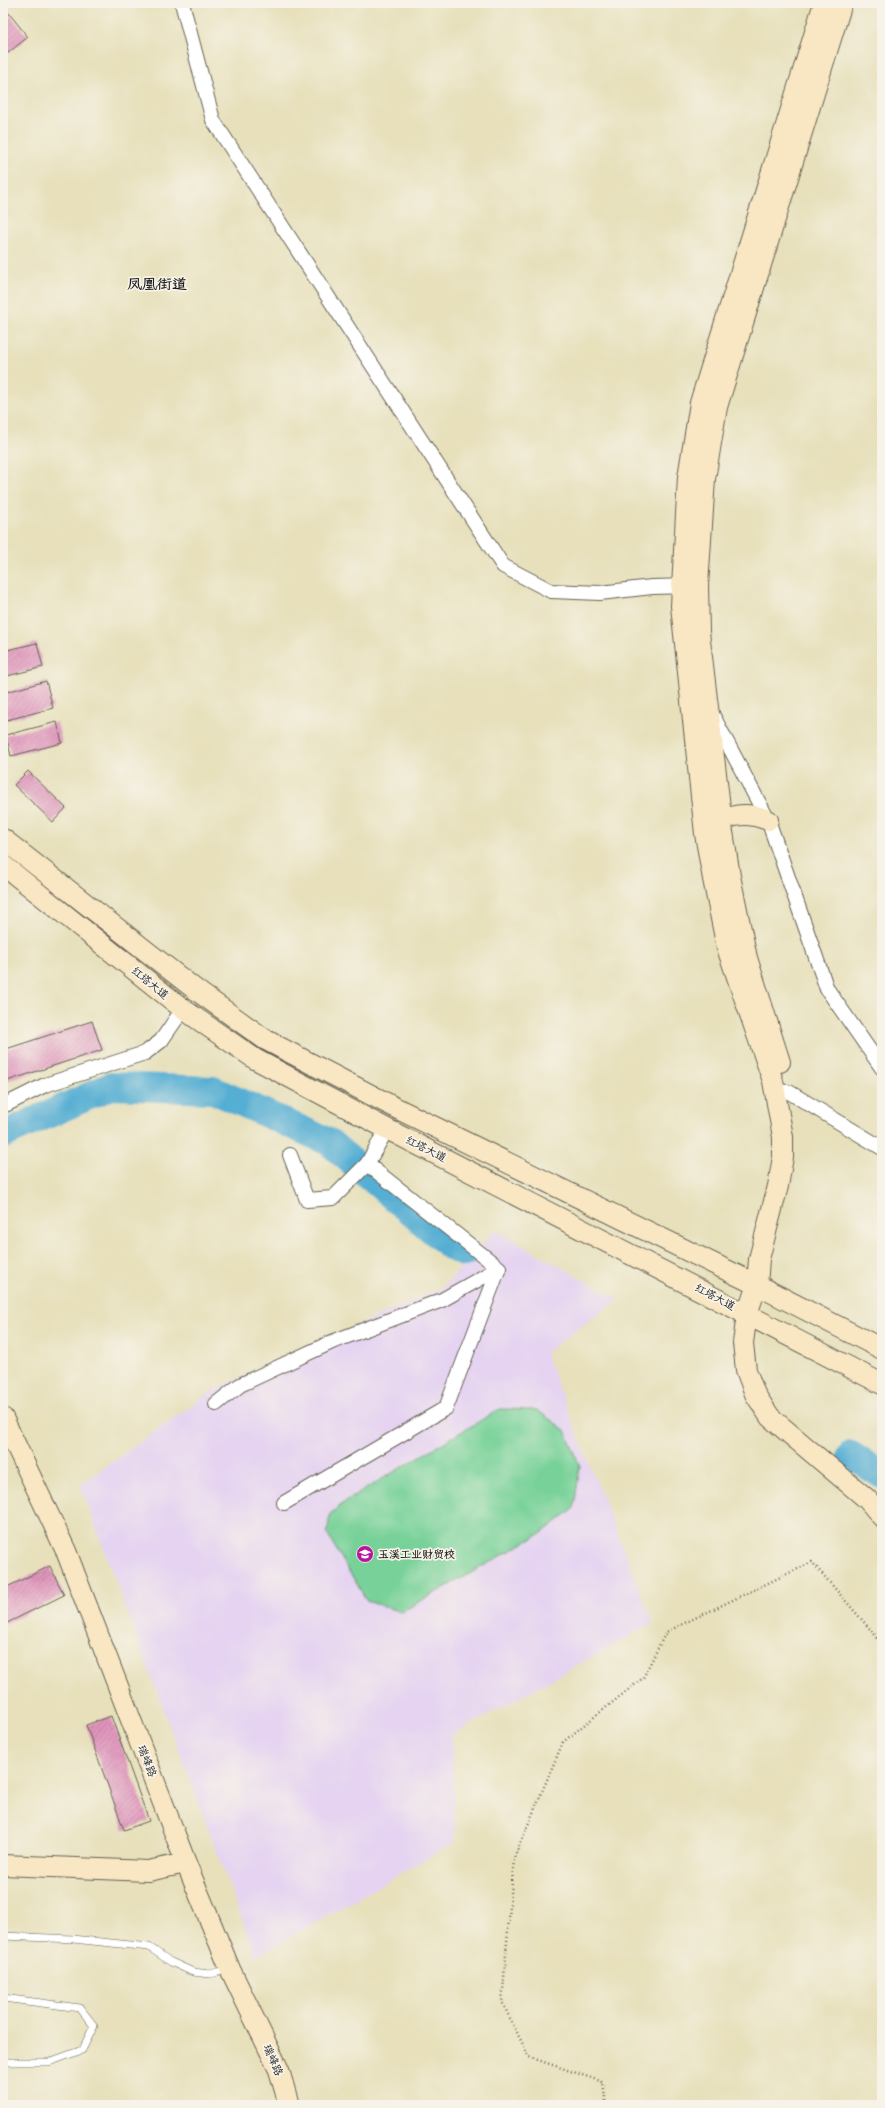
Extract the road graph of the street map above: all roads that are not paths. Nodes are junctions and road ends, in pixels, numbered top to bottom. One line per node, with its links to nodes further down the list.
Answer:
1 (182, 3): 4 (street)
2 (824, 3): 4 (street)
3 (842, 3): 4 (street)
4 (690, 586): 5 (street); 8 (street)
5 (710, 710): 6 (street); 7 (street)
6 (768, 820): 7 (street); 12 (street)
7 (722, 821): 8 (street); 13 (street)
8 (705, 834): 13 (street)
9 (3, 839): 20 (street, 红塔大道)
10 (3, 864): 11 (street, 红塔大道)
11 (183, 1009): 14 (street); 15 (street, 红塔大道)
12 (882, 1068)
13 (782, 1092): 16 (street); 20 (street)
14 (3, 1106)
15 (387, 1129): 18 (street); 21 (street, 红塔大道)
16 (882, 1148)
17 (290, 1155): 18 (street)
18 (366, 1166): 19 (street)
19 (499, 1268): 24 (street); 26 (street)
20 (757, 1285): 21 (street); 22 (street, 红塔大道)
21 (747, 1314): 23 (street, 红塔大道); 27 (street)
22 (882, 1349)
23 (882, 1384)
24 (216, 1404)
25 (3, 1418): 28 (street, 瑞峰路)
26 (284, 1503)
27 (882, 1517)
28 (186, 1863): 29 (street); 31 (street, 瑞峰路)
29 (3, 1865)
30 (3, 1936): 31 (lane)
31 (230, 1969): 34 (street, 瑞峰路)
32 (3, 1998): 33 (lane)
33 (3, 2062)
34 (289, 2105)

